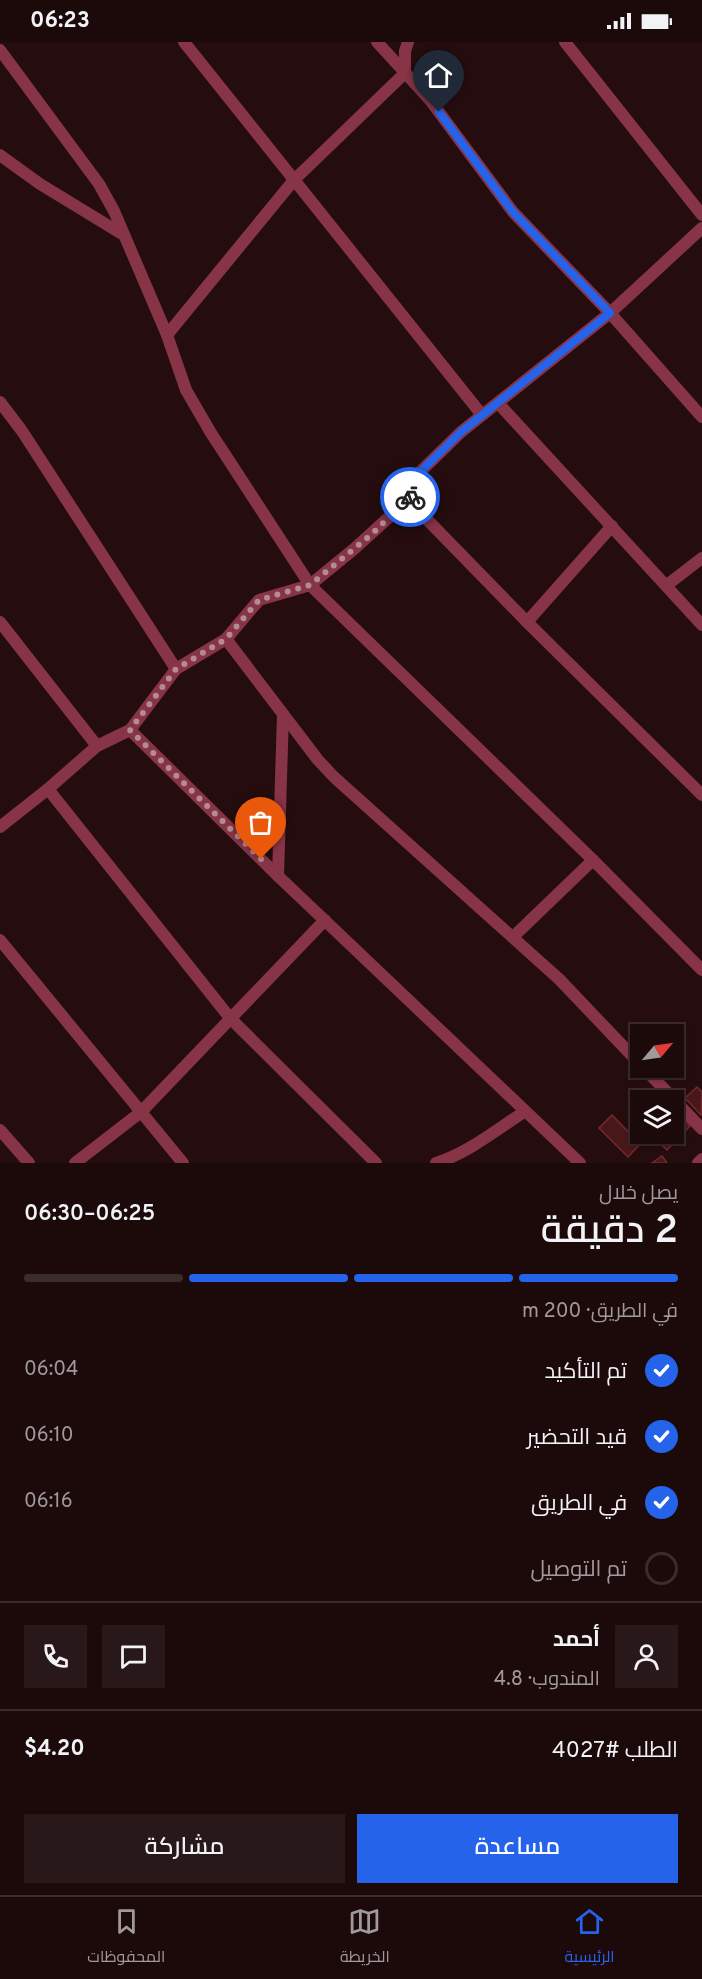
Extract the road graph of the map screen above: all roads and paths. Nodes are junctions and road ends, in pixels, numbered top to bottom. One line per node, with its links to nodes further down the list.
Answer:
1 (184, 42): 8 (street)
2 (377, 42): 6 (street)
3 (408, 42): 6 (street)
4 (565, 42): 9 (street)
5 (0, 50): 11 (street)
6 (405, 73): 8 (street); 12 (street)
7 (0, 155): 11 (street)
8 (294, 180): 13 (street); 16 (street)
9 (702, 214)
10 (702, 228): 12 (street)
11 (122, 234): 13 (street)
12 (610, 313): 15 (street); 17 (street)
13 (167, 335): 21 (street)
14 (0, 402): 27 (street)
15 (498, 403): 16 (street); 19 (street)
16 (482, 415): 18 (street)
17 (702, 417)
18 (408, 500): 21 (street); 24 (street)
19 (612, 526): 22 (street); 24 (street)
20 (702, 558): 22 (street)
21 (310, 585): 26 (street); 34 (street)
22 (667, 585): 25 (street)
23 (0, 622): 30 (street)
24 (527, 622): 32 (street)
25 (702, 625)
26 (226, 639): 27 (street); 28 (street)
27 (176, 669): 29 (street)
28 (283, 714): 35 (street); 37 (street)
29 (130, 730): 30 (street); 35 (street)
30 (97, 746): 31 (street)
31 (48, 789): 33 (street); 40 (street)
32 (702, 795)
33 (0, 827)
34 (594, 860): 37 (street); 39 (street)
35 (278, 876): 36 (street)
36 (325, 920): 40 (street); 44 (street)
37 (513, 937): 41 (street)
38 (0, 940): 43 (street)
39 (702, 970)
40 (230, 1018): 43 (street); 51 (street)
41 (630, 1054)
42 (654, 1078): 45 (street)
43 (141, 1112): 49 (street); 50 (street)
44 (524, 1112): 52 (street); 53 (street)
45 (702, 1129)
46 (0, 1130): 48 (street)
47 (702, 1159): 54 (street)
48 (29, 1163)
49 (75, 1163)
50 (183, 1163)
51 (376, 1163)
52 (436, 1163)
53 (580, 1163)
54 (698, 1163)

